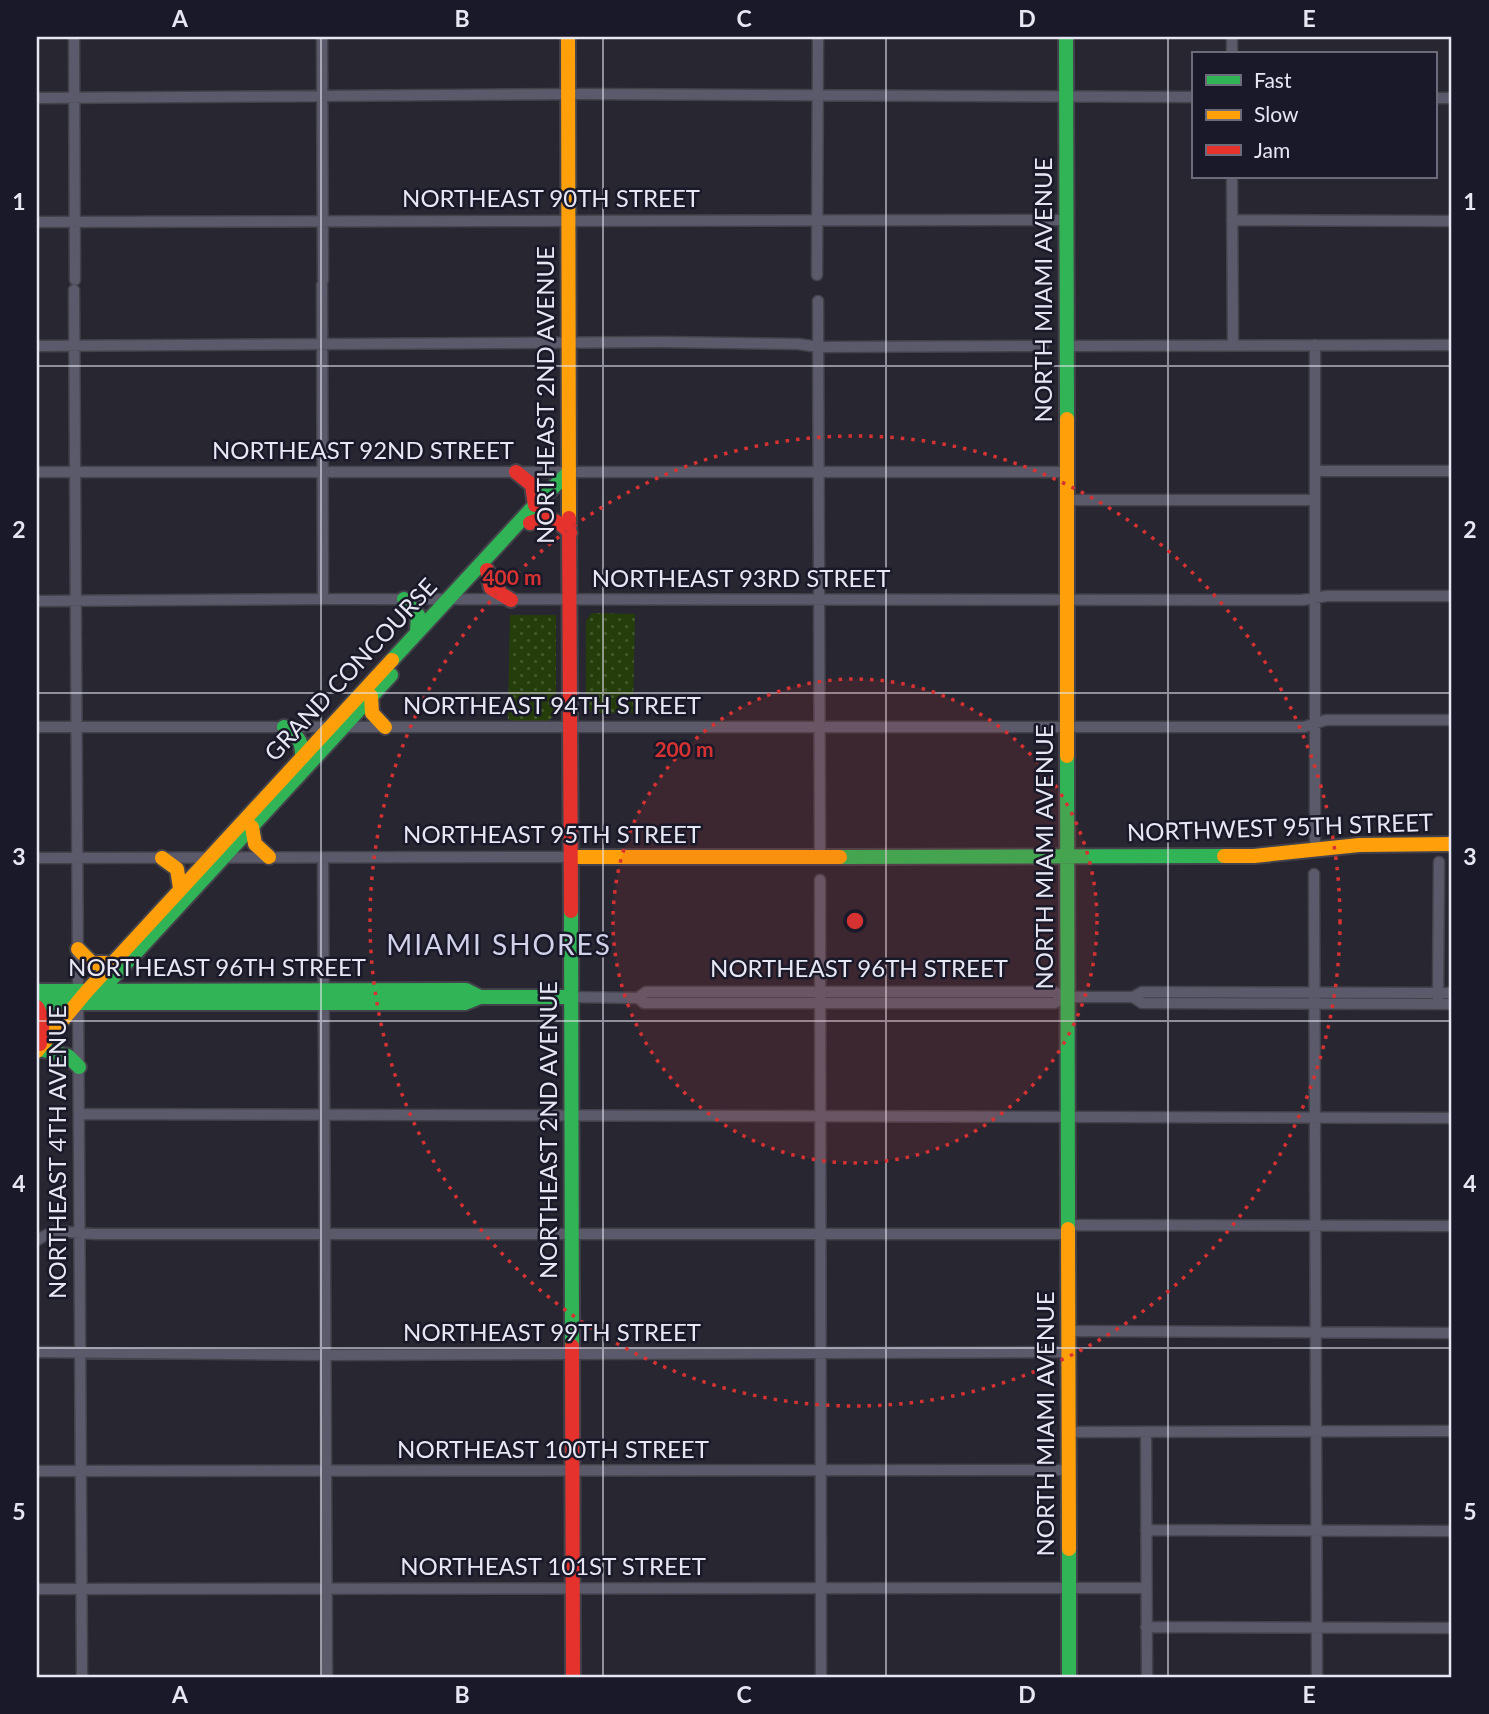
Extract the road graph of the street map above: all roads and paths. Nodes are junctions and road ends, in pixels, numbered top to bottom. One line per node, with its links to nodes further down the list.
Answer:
1 (74, 37): 12 (street, NORTHEAST 4TH AVENUE)
2 (322, 37): 8 (street)
3 (568, 37): 6 (main road, NORTHEAST 2ND AVENUE)
4 (818, 37): 9 (street)
5 (1066, 37): 7 (main road, NORTH MIAMI AVENUE)
6 (568, 94): 8 (street); 9 (street); 15 (main road, NORTHEAST 2ND AVENUE)
7 (1066, 95): 9 (street); 10 (street); 16 (main road, NORTH MIAMI AVENUE)
8 (323, 96): 12 (street); 14 (street)
9 (818, 96): 21 (street)
10 (1192, 97)
11 (37, 98): 12 (street)
12 (75, 98): 20 (street, NORTHEAST 4TH AVENUE)
13 (1232, 178): 17 (street)
14 (323, 220): 15 (street, NORTHEAST 90TH STREET); 20 (street, NORTHEAST 90TH STREET); 25 (street)
15 (569, 220): 21 (street, NORTHEAST 90TH STREET); 24 (main road, NORTHEAST 2ND AVENUE)
16 (1066, 220): 21 (street, NORTHEAST 90TH STREET); 32 (main road, NORTH MIAMI AVENUE)
17 (1232, 220): 18 (street); 27 (street)
18 (1452, 221)
19 (37, 222): 20 (street, NORTHEAST 90TH STREET)
20 (75, 222): 26 (street, NORTHEAST 4TH AVENUE)
21 (817, 222): 22 (street)
22 (817, 275)
23 (818, 301): 33 (street)
24 (569, 343): 25 (street); 33 (street); 39 (main road, NORTHEAST 2ND AVENUE)
25 (323, 344): 26 (street); 42 (street)
26 (75, 345): 30 (street); 34 (street, NORTHEAST 4TH AVENUE)
27 (1233, 345): 28 (street); 32 (street)
28 (1315, 345): 29 (street); 35 (street)
29 (1452, 345)
30 (37, 346)
31 (1044, 346): 33 (street)
32 (1066, 346): 41 (main road, NORTH MIAMI AVENUE)
33 (819, 347): 40 (street)
34 (76, 471): 37 (street, NORTHEAST 92ND STREET); 42 (street, NORTHEAST 92ND STREET); 59 (street, NORTHEAST 4TH AVENUE)
35 (1315, 471): 36 (street); 44 (street)
36 (1452, 471)
37 (37, 472)
38 (516, 472): 39 (street, NORTHEAST 92ND STREET); 42 (street, NORTHEAST 92ND STREET); 45 (main road)
39 (569, 472): 40 (street, NORTHEAST 92ND STREET); 45 (main road, GRAND CONCOURSE); 46 (main road, GRAND CONCOURSE); 47 (main road, NORTHEAST 2ND AVENUE)
40 (819, 472): 41 (street, NORTHEAST 92ND STREET); 57 (street)
41 (1067, 472): 43 (main road, NORTH MIAMI AVENUE)
42 (322, 473): 51 (street)
43 (1067, 500): 44 (street); 53 (main road, NORTH MIAMI AVENUE)
44 (1315, 500): 50 (street)
45 (535, 505): 54 (main road, GRAND CONCOURSE)
46 (530, 523): 47 (main road); 48 (main road, GRAND CONCOURSE)
47 (570, 533): 56 (main road, NORTHEAST 2ND AVENUE)
48 (487, 570): 54 (main road, GRAND CONCOURSE); 55 (main road)
49 (1452, 596): 50 (street, NORTHEAST 93RD STREET)
50 (1315, 598): 53 (street, NORTHEAST 93RD STREET); 63 (street)
51 (323, 599): 52 (street, NORTHEAST 93RD STREET); 59 (street, NORTHEAST 93RD STREET)
52 (404, 599): 54 (street, NORTHEAST 93RD STREET); 60 (main road)
53 (1067, 599): 57 (street, NORTHEAST 93RD STREET); 71 (main road, NORTH MIAMI AVENUE)
54 (454, 600): 55 (street, NORTHEAST 93RD STREET); 60 (main road, GRAND CONCOURSE); 61 (main road, GRAND CONCOURSE)
55 (512, 600): 56 (street, NORTHEAST 93RD STREET)
56 (570, 600): 57 (street, NORTHEAST 93RD STREET); 69 (main road, NORTHEAST 2ND AVENUE)
57 (820, 600): 70 (street)
58 (37, 601): 59 (street, NORTHEAST 93RD STREET)
59 (75, 601): 65 (street, NORTHEAST 4TH AVENUE)
60 (417, 632): 67 (main road, GRAND CONCOURSE)
61 (371, 696): 67 (main road, GRAND CONCOURSE); 68 (main road)
62 (1452, 720): 63 (street, NORTHEAST 94TH STREET)
63 (1315, 723): 71 (street, NORTHEAST 94TH STREET); 75 (street)
64 (37, 727): 65 (street, NORTHEAST 94TH STREET)
65 (76, 727): 66 (street, NORTHEAST 94TH STREET); 81 (street, NORTHEAST 4TH AVENUE)
66 (284, 727): 67 (street, NORTHEAST 94TH STREET); 72 (main road)
67 (337, 727): 68 (street, NORTHEAST 94TH STREET); 72 (main road, GRAND CONCOURSE); 73 (main road, GRAND CONCOURSE)
68 (385, 727): 69 (street, NORTHEAST 94TH STREET)
69 (570, 727): 70 (street, NORTHEAST 94TH STREET); 77 (main road, NORTHEAST 2ND AVENUE)
70 (820, 727): 71 (street, NORTHEAST 94TH STREET); 78 (street)
71 (1067, 727): 79 (main road, NORTH MIAMI AVENUE)
72 (302, 756): 83 (main road, GRAND CONCOURSE)
73 (252, 827): 76 (main road); 83 (main road, GRAND CONCOURSE)
74 (1452, 844): 75 (main road, NORTHWEST 95TH STREET)
75 (1315, 850): 79 (main road, NORTHWEST 95TH STREET)
76 (269, 857): 83 (street, NORTHEAST 95TH STREET); 84 (street, NORTHEAST 95TH STREET)
77 (571, 857): 78 (main road, NORTHEAST 95TH STREET); 84 (street, NORTHEAST 95TH STREET); 99 (main road, NORTHEAST 2ND AVENUE)
78 (820, 857): 79 (main road, NORTHEAST 95TH STREET)
79 (1067, 857): 97 (main road, NORTH MIAMI AVENUE)
80 (37, 858): 81 (street, NORTHEAST 95TH STREET)
81 (77, 858): 82 (street, NORTHEAST 95TH STREET); 89 (street, NORTHEAST 4TH AVENUE)
82 (162, 858): 83 (street, NORTHEAST 95TH STREET); 88 (main road)
83 (216, 858): 88 (main road, GRAND CONCOURSE); 90 (main road, GRAND CONCOURSE)
84 (323, 858): 96 (street)
85 (1439, 862): 101 (street)
86 (1314, 874): 93 (street)
87 (820, 880): 100 (street)
88 (180, 888): 90 (main road, GRAND CONCOURSE)
89 (78, 949): 90 (main road); 95 (street, NORTHEAST 4TH AVENUE)
90 (119, 962): 92 (main road); 95 (main road, GRAND CONCOURSE)
91 (37, 991): 95 (main road, NORTHEAST 96TH STREET)
92 (138, 991): 95 (main road, NORTHEAST 96TH STREET); 96 (main road, NORTHEAST 96TH STREET)
93 (1315, 992): 98 (street); 101 (street); 102 (street)
94 (1452, 993): 101 (street)
95 (86, 994): 96 (main road, NORTHEAST 96TH STREET); 104 (main road, NORTHEAST 96TH STREET); 105 (main road, GRAND CONCOURSE); 106 (street, NORTHEAST 4TH AVENUE)
96 (323, 997): 99 (main road, NORTHEAST 96TH STREET); 108 (street)
97 (1068, 997): 98 (street, NORTHEAST 96TH STREET); 100 (street, NORTHEAST 96TH STREET); 110 (main road, NORTH MIAMI AVENUE)
98 (1133, 997): 102 (street)
99 (571, 998): 100 (street, NORTHEAST 96TH STREET); 109 (main road, NORTHEAST 2ND AVENUE)
100 (820, 998): 111 (street)
101 (1438, 999): 102 (street); 103 (street)
102 (1315, 1004): 112 (street)
103 (1452, 1004)
104 (37, 1005): 105 (main road)
105 (38, 1050): 106 (main road)
106 (79, 1067): 107 (street, NORTHEAST 4TH AVENUE)
107 (79, 1114): 108 (street); 117 (street, NORTHEAST 4TH AVENUE)
108 (324, 1114): 109 (street); 118 (street)
109 (571, 1116): 111 (street); 119 (main road, NORTHEAST 2ND AVENUE)
110 (1068, 1116): 111 (street); 112 (street); 116 (main road, NORTH MIAMI AVENUE)
111 (820, 1117): 120 (street)
112 (1315, 1118): 113 (street); 115 (street)
113 (1452, 1118)
114 (1452, 1226): 115 (street)
115 (1316, 1227): 116 (street); 123 (street)
116 (1068, 1229): 120 (street); 122 (main road, NORTH MIAMI AVENUE)
117 (80, 1233): 118 (street); 121 (street); 126 (street, NORTHEAST 4TH AVENUE)
118 (325, 1233): 119 (street); 129 (street)
119 (572, 1234): 120 (street); 128 (main road, NORTHEAST 2ND AVENUE)
120 (821, 1234): 130 (street)
121 (37, 1240)
122 (1068, 1331): 123 (street); 127 (main road, NORTH MIAMI AVENUE)
123 (1316, 1333): 124 (street); 132 (street)
124 (1452, 1334)
125 (37, 1352): 126 (street, NORTHEAST 99TH STREET)
126 (80, 1352): 129 (street, NORTHEAST 99TH STREET); 138 (street, NORTHEAST 4TH AVENUE)
127 (1068, 1352): 130 (street, NORTHEAST 99TH STREET); 133 (main road, NORTH MIAMI AVENUE)
128 (572, 1353): 129 (street, NORTHEAST 99TH STREET); 130 (street, NORTHEAST 99TH STREET); 139 (main road, NORTHEAST 2ND AVENUE)
129 (325, 1355): 135 (street)
130 (821, 1355): 140 (street)
131 (1452, 1430): 132 (street)
132 (1317, 1431): 134 (street); 142 (street)
133 (1068, 1432): 134 (street); 136 (main road, NORTH MIAMI AVENUE)
134 (1146, 1433): 141 (street)
135 (326, 1470): 138 (street, NORTHEAST 100TH STREET); 139 (street, NORTHEAST 100TH STREET); 144 (street)
136 (1069, 1470): 140 (street, NORTHEAST 100TH STREET); 150 (main road, NORTH MIAMI AVENUE)
137 (37, 1471): 138 (street, NORTHEAST 100TH STREET)
138 (80, 1471): 148 (street, NORTHEAST 4TH AVENUE)
139 (572, 1471): 140 (street, NORTHEAST 100TH STREET); 149 (main road, NORTHEAST 2ND AVENUE)
140 (822, 1471): 145 (street)
141 (1146, 1530): 142 (street); 146 (street)
142 (1318, 1530): 143 (street); 152 (street)
143 (1452, 1531)
144 (327, 1587): 148 (street, NORTHEAST 101ST STREET); 149 (street, NORTHEAST 101ST STREET); 155 (street)
145 (820, 1588): 149 (street, NORTHEAST 101ST STREET); 150 (street, NORTHEAST 101ST STREET); 157 (street)
146 (1146, 1588): 150 (street, NORTHEAST 101ST STREET); 151 (street)
147 (37, 1589): 148 (street, NORTHEAST 101ST STREET)
148 (80, 1589): 154 (street, NORTHEAST 4TH AVENUE)
149 (573, 1589): 156 (main road, NORTHEAST 2ND AVENUE)
150 (1069, 1590): 158 (main road, NORTH MIAMI AVENUE)
151 (1146, 1627): 152 (street); 159 (street)
152 (1317, 1628): 153 (street); 160 (street)
153 (1452, 1628)
154 (82, 1677)
155 (327, 1677)
156 (573, 1677)
157 (821, 1677)
158 (1069, 1677)
159 (1146, 1677)
160 (1317, 1677)

